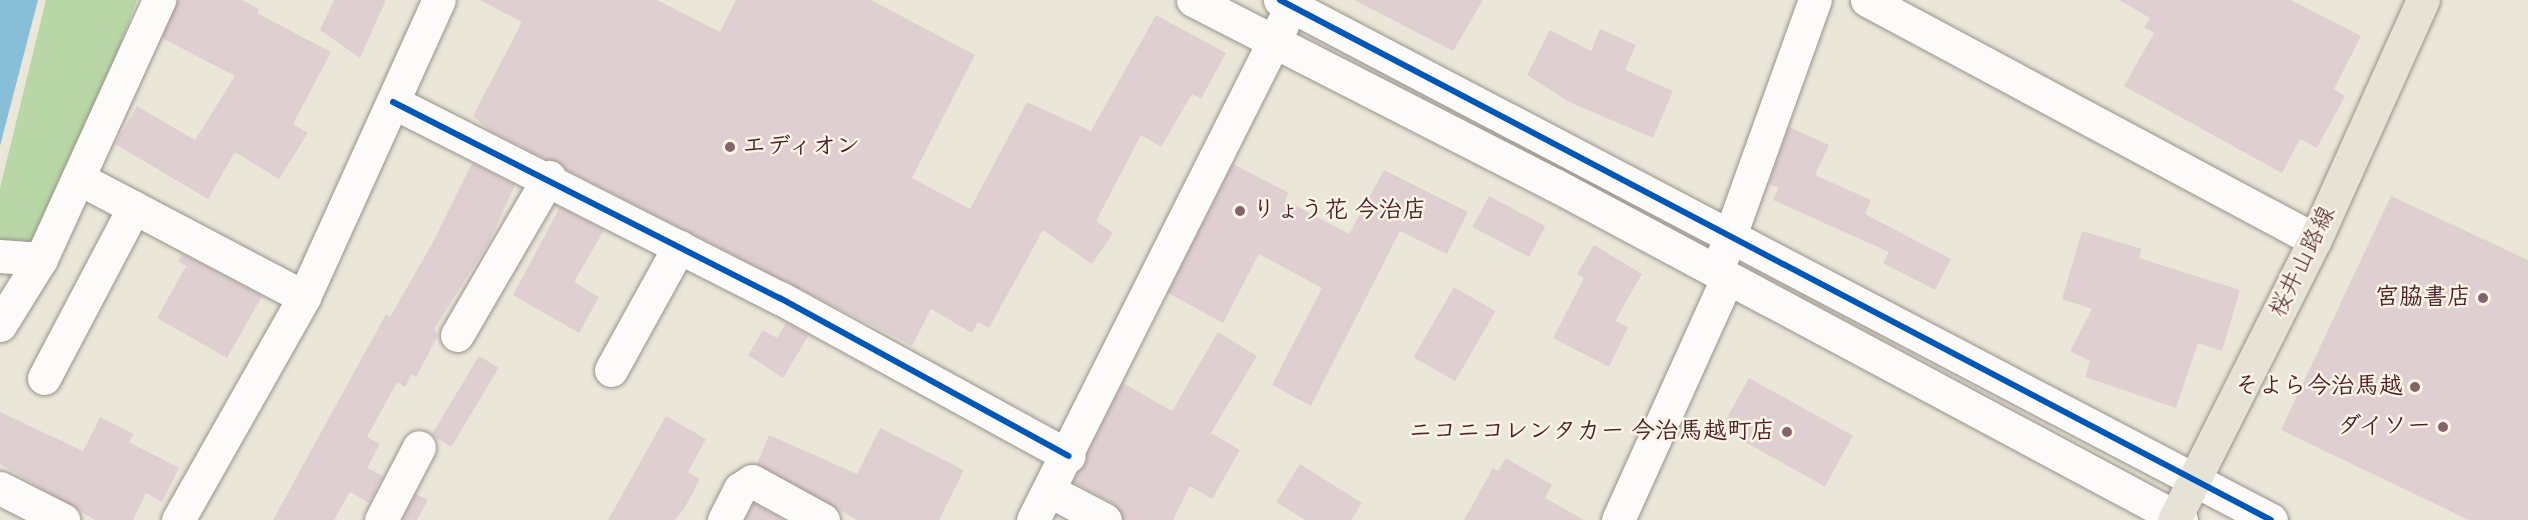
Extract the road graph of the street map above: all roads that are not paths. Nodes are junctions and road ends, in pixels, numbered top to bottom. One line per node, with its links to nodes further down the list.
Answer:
1 (159, 0): 11 (street)
2 (439, 0): 9 (street)
3 (1193, 0): 8 (street)
4 (1815, 0): 13 (street)
5 (1866, 0): 14 (street)
6 (2423, 0): 14 (main road, 桜井山路線)
7 (1288, 2): 8 (street); 13 (street)
8 (1273, 43): 18 (street); 25 (street)
9 (393, 102): 10 (street); 19 (street)
10 (549, 177): 15 (street); 21 (street)
11 (78, 178): 12 (street); 17 (street)
12 (134, 207): 19 (street); 23 (street)
13 (1731, 237): 18 (street); 26 (street)
14 (2315, 240): 26 (main road, 桜井山路線)
15 (679, 247): 22 (street); 25 (street)
16 (0, 256): 17 (street)
17 (41, 259): 20 (street)
18 (1721, 276): 29 (street); 37 (street)
19 (304, 297): 31 (street)
20 (0, 325)
21 (457, 335)
22 (611, 370)
23 (44, 378)
24 (419, 447): 32 (street)
25 (1069, 456): 28 (street)
26 (2194, 479): 29 (main road, 桜井山路線); 38 (street)
27 (0, 488): 30 (street)
28 (1050, 491): 35 (street); 36 (street)
29 (2177, 519)
30 (63, 520)
31 (178, 520)
32 (381, 520)
33 (724, 520): 34 (street)
34 (823, 520)
35 (1033, 520)
36 (1105, 520)
37 (1618, 520)
38 (2271, 520)

